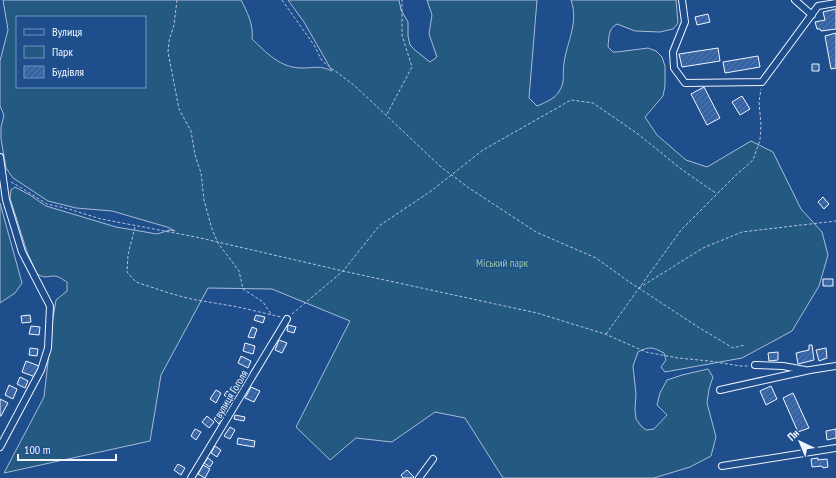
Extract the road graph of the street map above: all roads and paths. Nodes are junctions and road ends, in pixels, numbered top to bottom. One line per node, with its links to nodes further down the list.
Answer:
1 (177, 0): 16 (path)
2 (282, 0): 9 (path)
3 (402, 0): 9 (path)
4 (682, 0): 8 (street)
5 (795, 0): 7 (street)
6 (836, 4): 7 (street)
7 (812, 14): 8 (street)
8 (762, 82): 13 (path)
9 (387, 115): 11 (path)
10 (0, 157): 12 (street)
11 (451, 174): 13 (path); 17 (path); 18 (path)
12 (2, 182): 15 (path); 27 (street)
13 (717, 194): 18 (path)
14 (836, 221): 18 (path)
15 (136, 226): 16 (path); 19 (path)
16 (218, 243): 17 (path); 19 (path)
17 (344, 271): 20 (path); 21 (path)
18 (639, 288): 21 (path); 22 (path)
19 (272, 315): 20 (path)
20 (286, 319): 31 (street, вулиця Гоголя)
21 (605, 334): 23 (path)
22 (744, 345)
23 (755, 365): 25 (street)
24 (836, 366): 25 (street)
25 (810, 370): 26 (street)
26 (720, 390)
27 (0, 447)
28 (836, 448): 30 (street)
29 (434, 459): 32 (street)
30 (722, 466)
31 (191, 478)
32 (419, 478)

